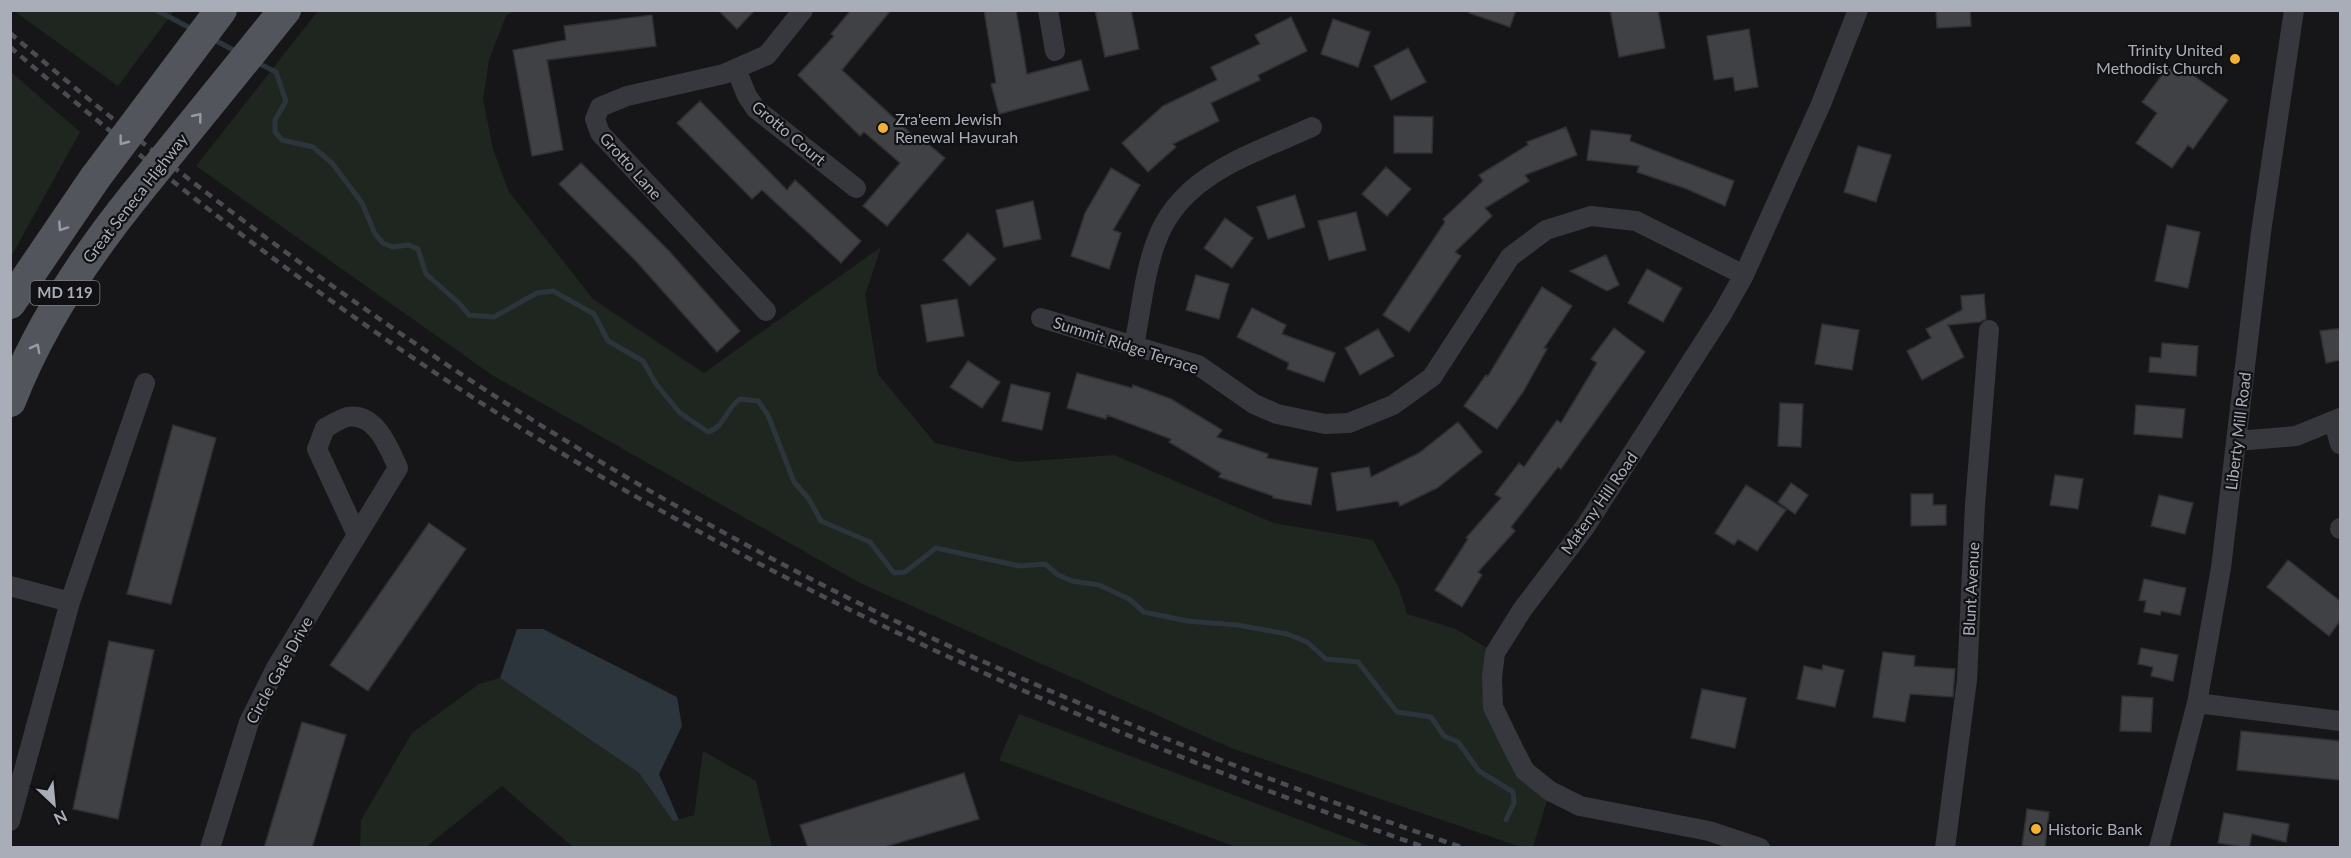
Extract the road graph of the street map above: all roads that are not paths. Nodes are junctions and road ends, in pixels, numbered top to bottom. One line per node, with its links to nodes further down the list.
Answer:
1 (221, 10): 12 (main road, MD 119, one-way to 12, bridge)
2 (285, 10): 18 (main road, Great Seneca Highway / MD 119, one-way to 2, bridge)
3 (803, 10): 8 (street, Grotto Lane)
4 (1048, 10): 7 (street)
5 (1858, 10): 11 (street, Mateny Hill Road)
6 (2294, 10): 20 (street, Liberty Mill Road)
7 (1055, 51)
8 (736, 69): 10 (street, Grotto Court); 13 (street, Grotto Lane)
9 (1312, 127): 16 (street)
10 (856, 188)
11 (1744, 276): 16 (street, Summit Ridge Terrace); 29 (street, Mateny Hill Road)
12 (10, 303)
13 (765, 311)
14 (1041, 318): 16 (street, Summit Ridge Terrace)
15 (1989, 330): 30 (street, Blunt Avenue)
16 (1134, 345)
17 (145, 382): 24 (street)
18 (10, 401)
19 (2337, 420): 20 (street); 21 (street)
20 (2237, 441): 25 (street, Liberty Mill Road)
21 (2340, 444)
22 (357, 535): 22 (street, Circle Gate Drive); 28 (street, Circle Gate Drive)
23 (10, 586): 24 (street)
24 (70, 602): 27 (street)
25 (2196, 703): 26 (street); 31 (street, Liberty Mill Road)
26 (2340, 721)
27 (10, 820)
28 (210, 848)
29 (1760, 848)
30 (1945, 848)
31 (2159, 848)

